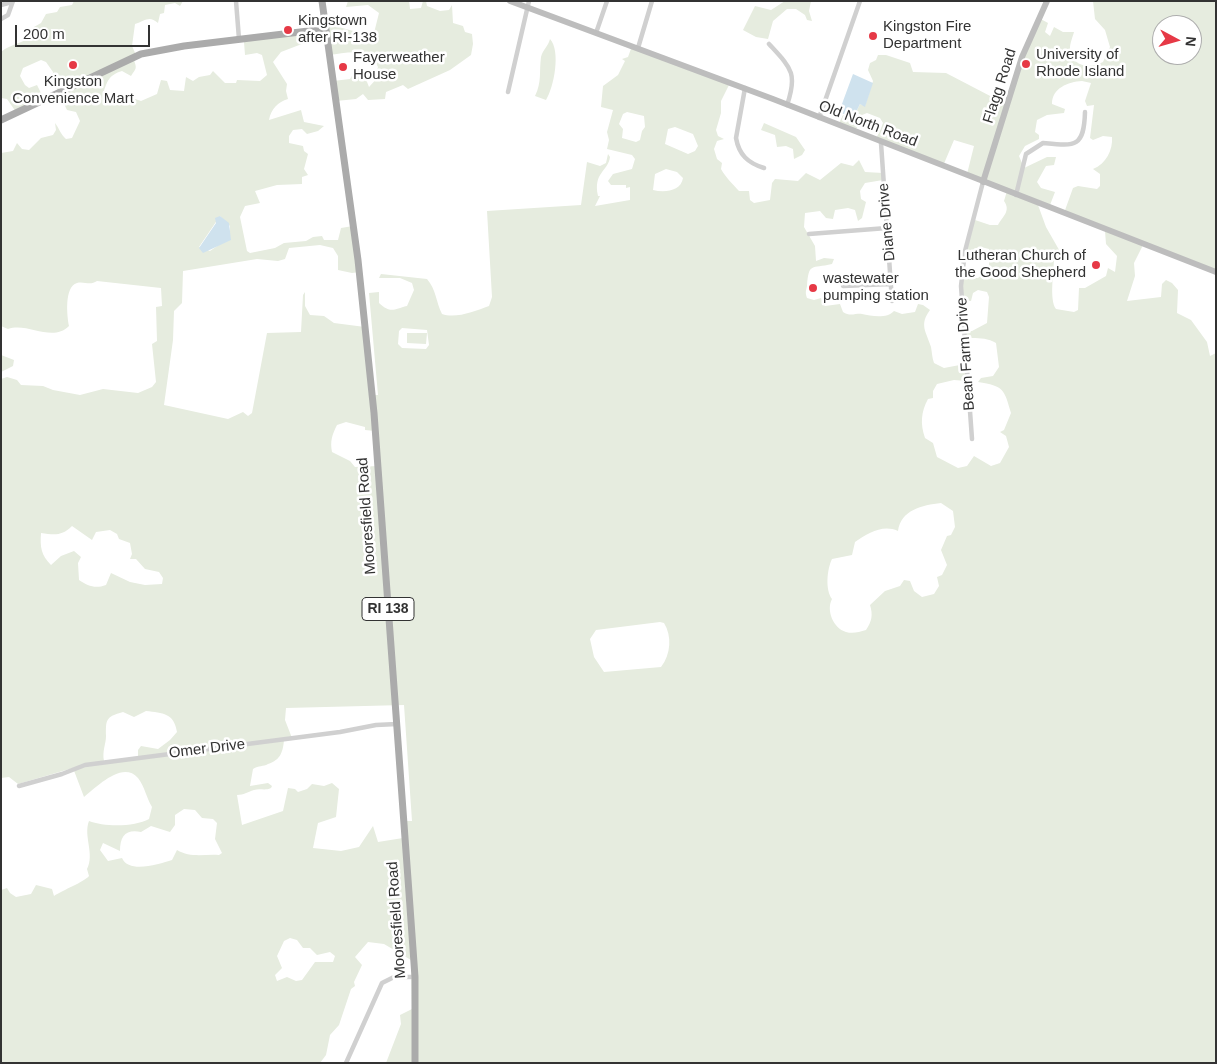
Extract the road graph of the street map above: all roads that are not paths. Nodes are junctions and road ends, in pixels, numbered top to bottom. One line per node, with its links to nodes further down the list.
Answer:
1 (236, 1): 14 (street)
2 (322, 1): 12 (main road, RI 138)
3 (510, 1): 9 (street, Old North Road)
4 (606, 1): 13 (street)
5 (652, 1): 16 (street)
6 (860, 1): 21 (street)
7 (1047, 1): 25 (street, Flagg Road)
8 (12, 2): 10 (street); 11 (street)
9 (528, 4): 13 (street, Old North Road); 18 (street)
10 (1, 5)
11 (1, 19)
12 (325, 29): 14 (main road); 34 (main road, Mooresfield Road / RI 138)
13 (596, 33): 16 (street, Old North Road)
14 (240, 39): 22 (main road)
15 (769, 44): 19 (street)
16 (638, 48): 17 (street, Old North Road)
17 (745, 88): 19 (street, Old North Road); 24 (street)
18 (508, 92)
19 (788, 105): 21 (street, Old North Road)
20 (1086, 112): 26 (street)
21 (819, 118): 23 (street, Old North Road)
22 (1, 120)
23 (881, 143): 25 (street, Old North Road); 27 (street, Diane Drive)
24 (764, 168)
25 (983, 182): 26 (street, Old North Road); 33 (street, Bean Farm Drive)
26 (1016, 195): 29 (street, Old North Road)
27 (887, 228): 28 (street); 30 (street, Diane Drive)
28 (809, 234)
29 (1216, 272)
30 (891, 284): 31 (street); 32 (street, Diane Drive)
31 (843, 286)
32 (892, 302)
33 (972, 439)
34 (397, 724): 35 (street, Omer Drive); 36 (main road, Mooresfield Road / RI 138)
35 (19, 786)
36 (415, 977): 37 (street); 38 (main road, Mooresfield Road / RI 138)
37 (346, 1063)
38 (415, 1063)

